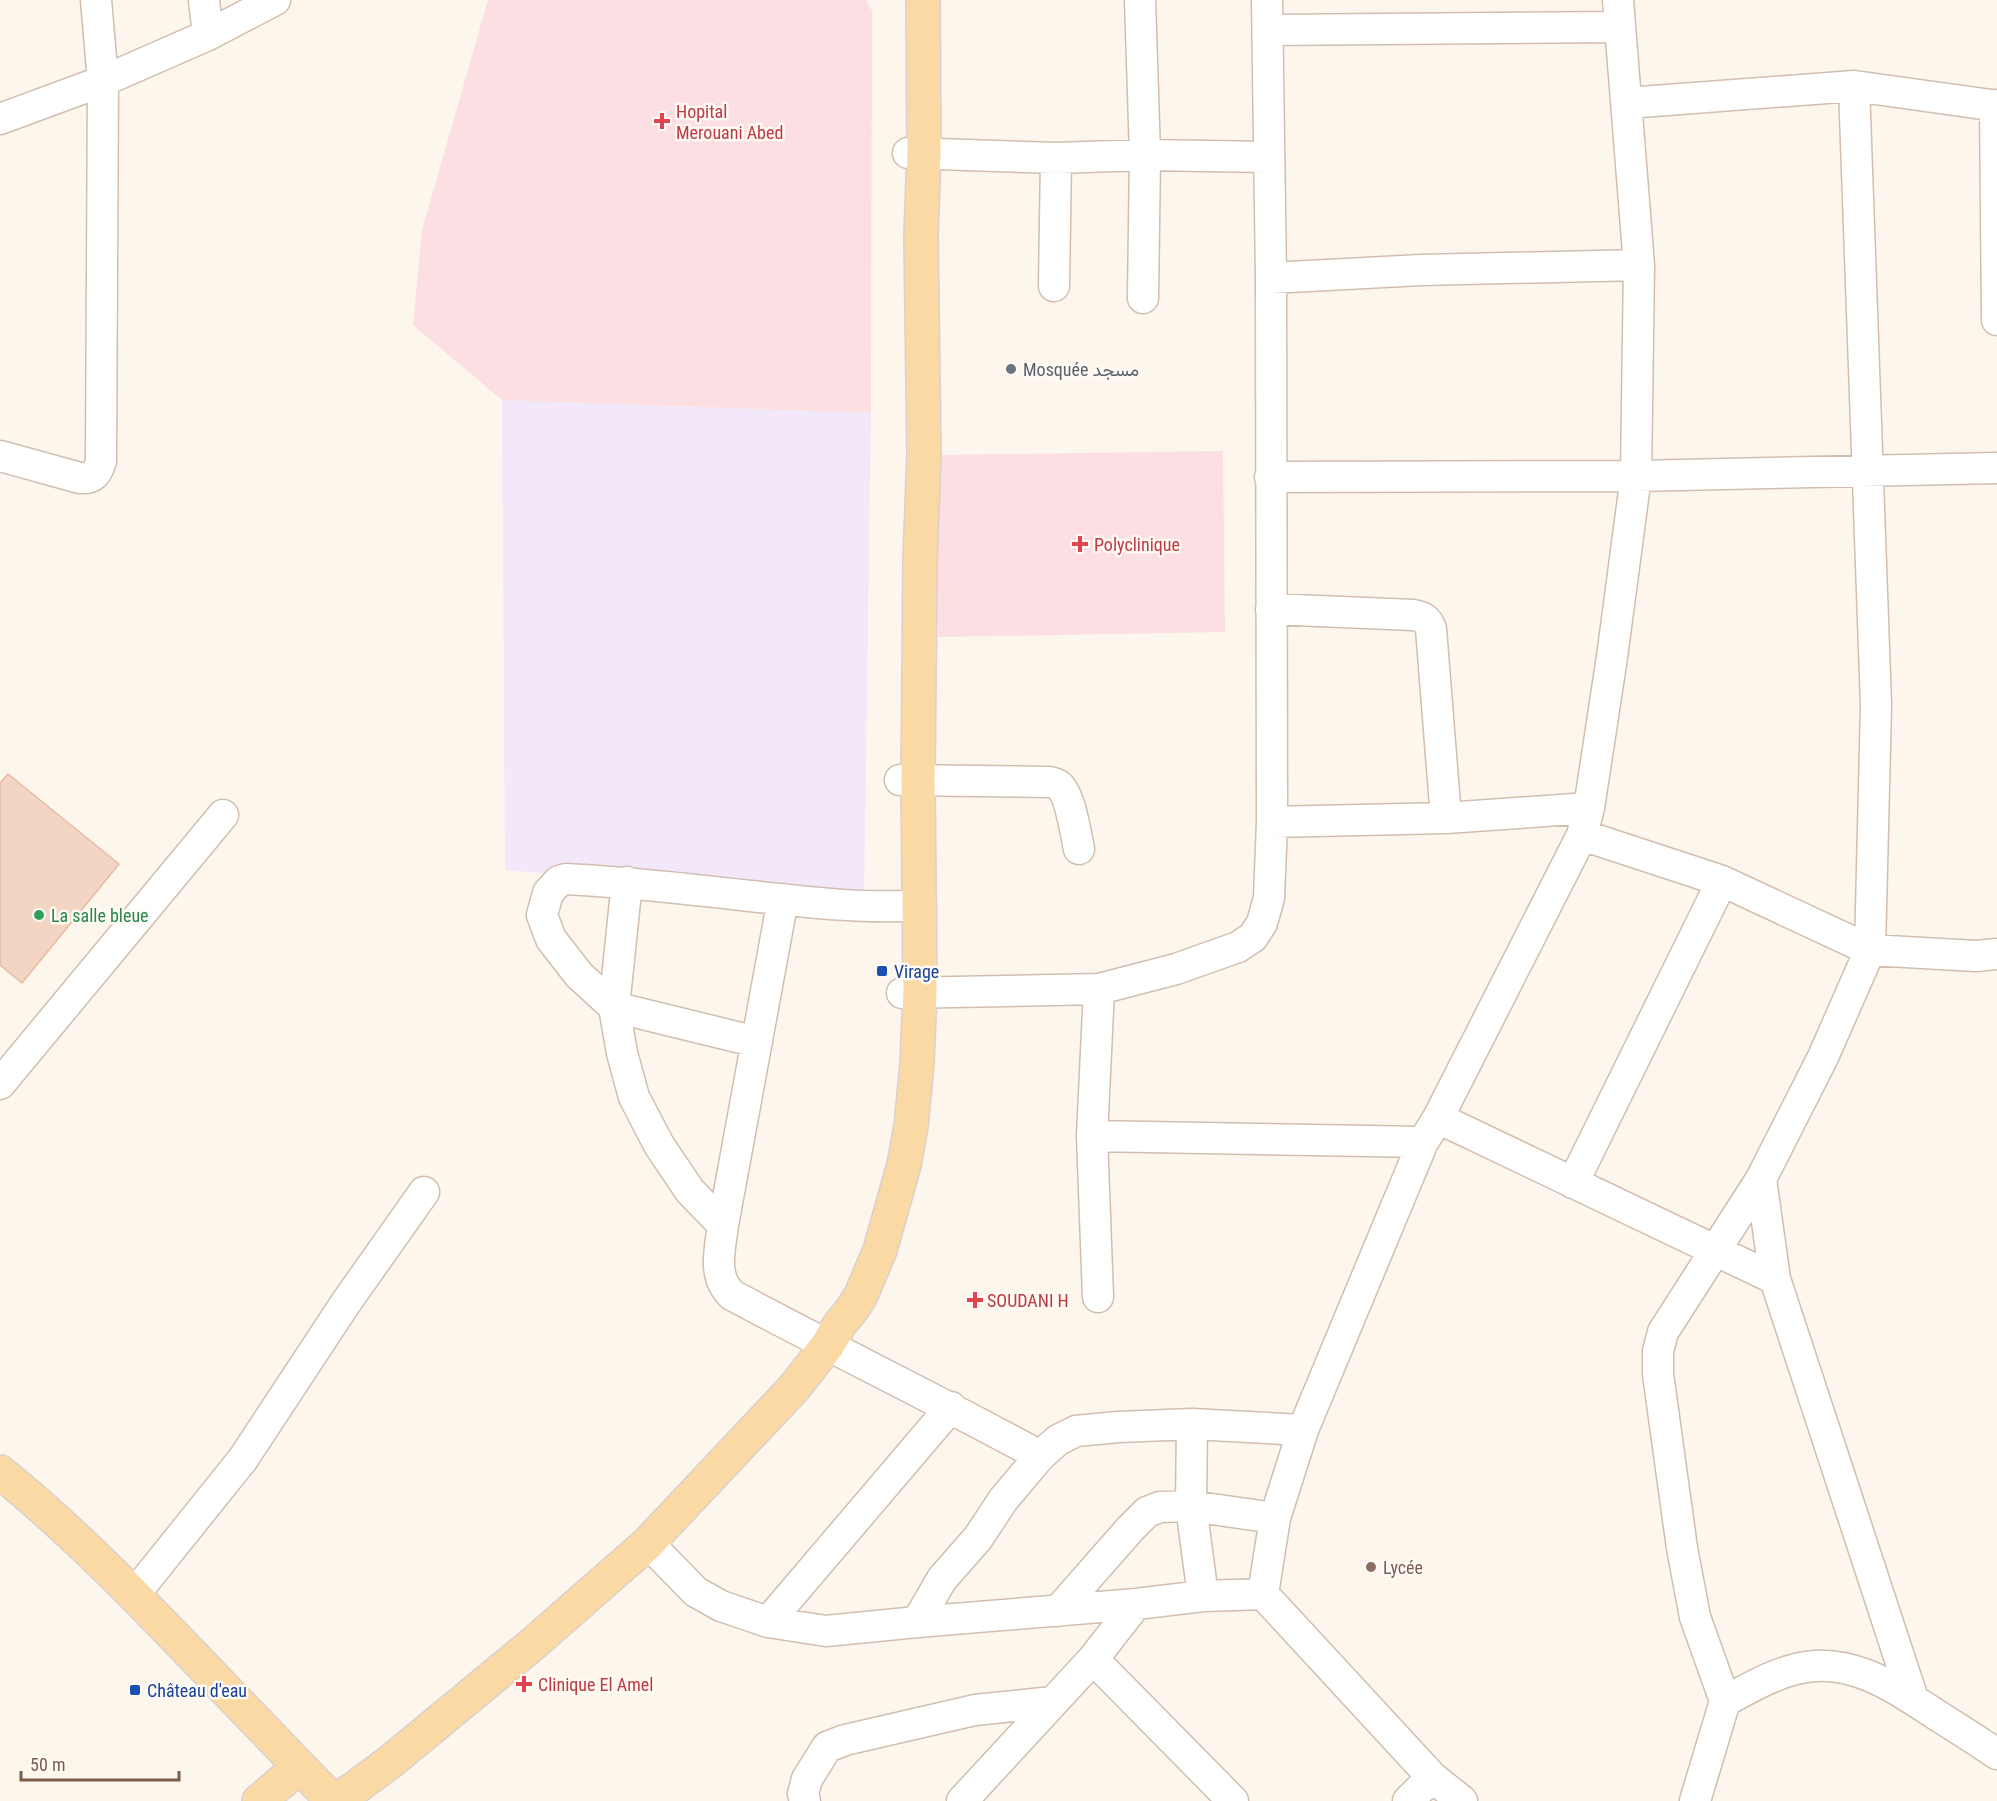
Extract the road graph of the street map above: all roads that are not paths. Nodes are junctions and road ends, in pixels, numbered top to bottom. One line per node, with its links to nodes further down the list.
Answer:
1 (96, 0): 11 (street)
2 (204, 0): 10 (street)
3 (275, 0): 10 (street)
4 (907, 0): 16 (main road)
5 (923, 0): 16 (main road)
6 (1140, 0): 17 (street)
7 (1267, 0): 9 (street)
8 (1619, 13): 9 (street); 13 (street)
9 (1268, 30): 18 (street)
10 (208, 35): 11 (street)
11 (103, 81): 15 (street); 25 (street)
12 (1854, 86): 13 (street); 14 (street); 27 (street)
13 (1627, 103): 20 (street)
14 (1996, 106): 24 (street)
15 (0, 119)
16 (916, 153): 19 (street); 31 (main road)
17 (1145, 155): 18 (street); 19 (street); 23 (street)
18 (1269, 157): 21 (street)
19 (1056, 158): 22 (street)
20 (1639, 265): 21 (street); 28 (street)
21 (1271, 278): 29 (street)
22 (1053, 286)
23 (1143, 298)
24 (1997, 320)
25 (0, 456)
26 (1997, 468): 27 (street)
27 (1868, 471): 28 (street); 41 (street)
28 (1636, 476): 29 (street); 35 (street)
29 (1270, 477): 30 (street)
30 (1271, 609): 33 (street); 34 (street)
31 (909, 781): 36 (street); 40 (main road); 44 (main road)
32 (223, 815): 47 (street)
33 (1446, 818): 34 (street); 35 (street)
34 (1272, 822): 43 (street)
35 (1585, 822): 37 (street); 48 (street)
36 (1079, 849)
37 (1722, 881): 41 (street); 51 (street)
38 (627, 882): 39 (street); 45 (street); 45 (street)
39 (783, 899): 40 (street); 46 (street)
40 (902, 906): 44 (main road)
41 (1870, 950): 42 (street); 50 (street)
42 (1997, 954)
43 (1099, 988): 44 (street); 49 (street)
44 (911, 992): 57 (main road)
45 (614, 1007): 46 (street); 53 (street)
46 (757, 1042): 53 (street)
47 (0, 1084)
48 (1430, 1130): 49 (street); 51 (street); 60 (street)
49 (1092, 1136): 56 (street)
50 (1761, 1179): 54 (street); 55 (street)
51 (1573, 1183): 54 (street)
52 (424, 1192): 67 (street)
53 (723, 1225): 57 (street)
54 (1716, 1251): 55 (street); 75 (street)
55 (1775, 1279): 74 (street)
56 (1098, 1297)
57 (833, 1335): 58 (street); 65 (main road)
58 (951, 1407): 61 (street); 71 (street)
59 (1192, 1424): 60 (street); 61 (street); 63 (street)
60 (1303, 1430): 64 (street)
61 (1040, 1456): 72 (street)
62 (0, 1472): 67 (main road)
63 (1191, 1506): 64 (street); 68 (street); 70 (street)
64 (1275, 1518): 66 (street)
65 (648, 1543): 71 (street); 81 (main road)
66 (1263, 1594): 68 (street); 79 (street)
67 (133, 1596): 78 (main road)
68 (1203, 1596): 69 (street)
69 (1136, 1604): 70 (street); 73 (street)
70 (1058, 1611): 72 (street)
71 (768, 1622): 72 (street)
72 (917, 1622)
73 (1093, 1659): 76 (street); 84 (street)
74 (1913, 1700): 75 (street); 77 (street)
75 (1725, 1701): 87 (street)
76 (1052, 1702): 82 (street); 83 (street)
77 (1997, 1754)
78 (298, 1768): 80 (main road); 81 (main road)
79 (1432, 1776): 85 (street); 86 (street)
80 (260, 1801)
81 (335, 1801)
82 (805, 1801)
83 (962, 1801)
84 (1233, 1801)
85 (1408, 1801)
86 (1462, 1801)
87 (1695, 1801)

